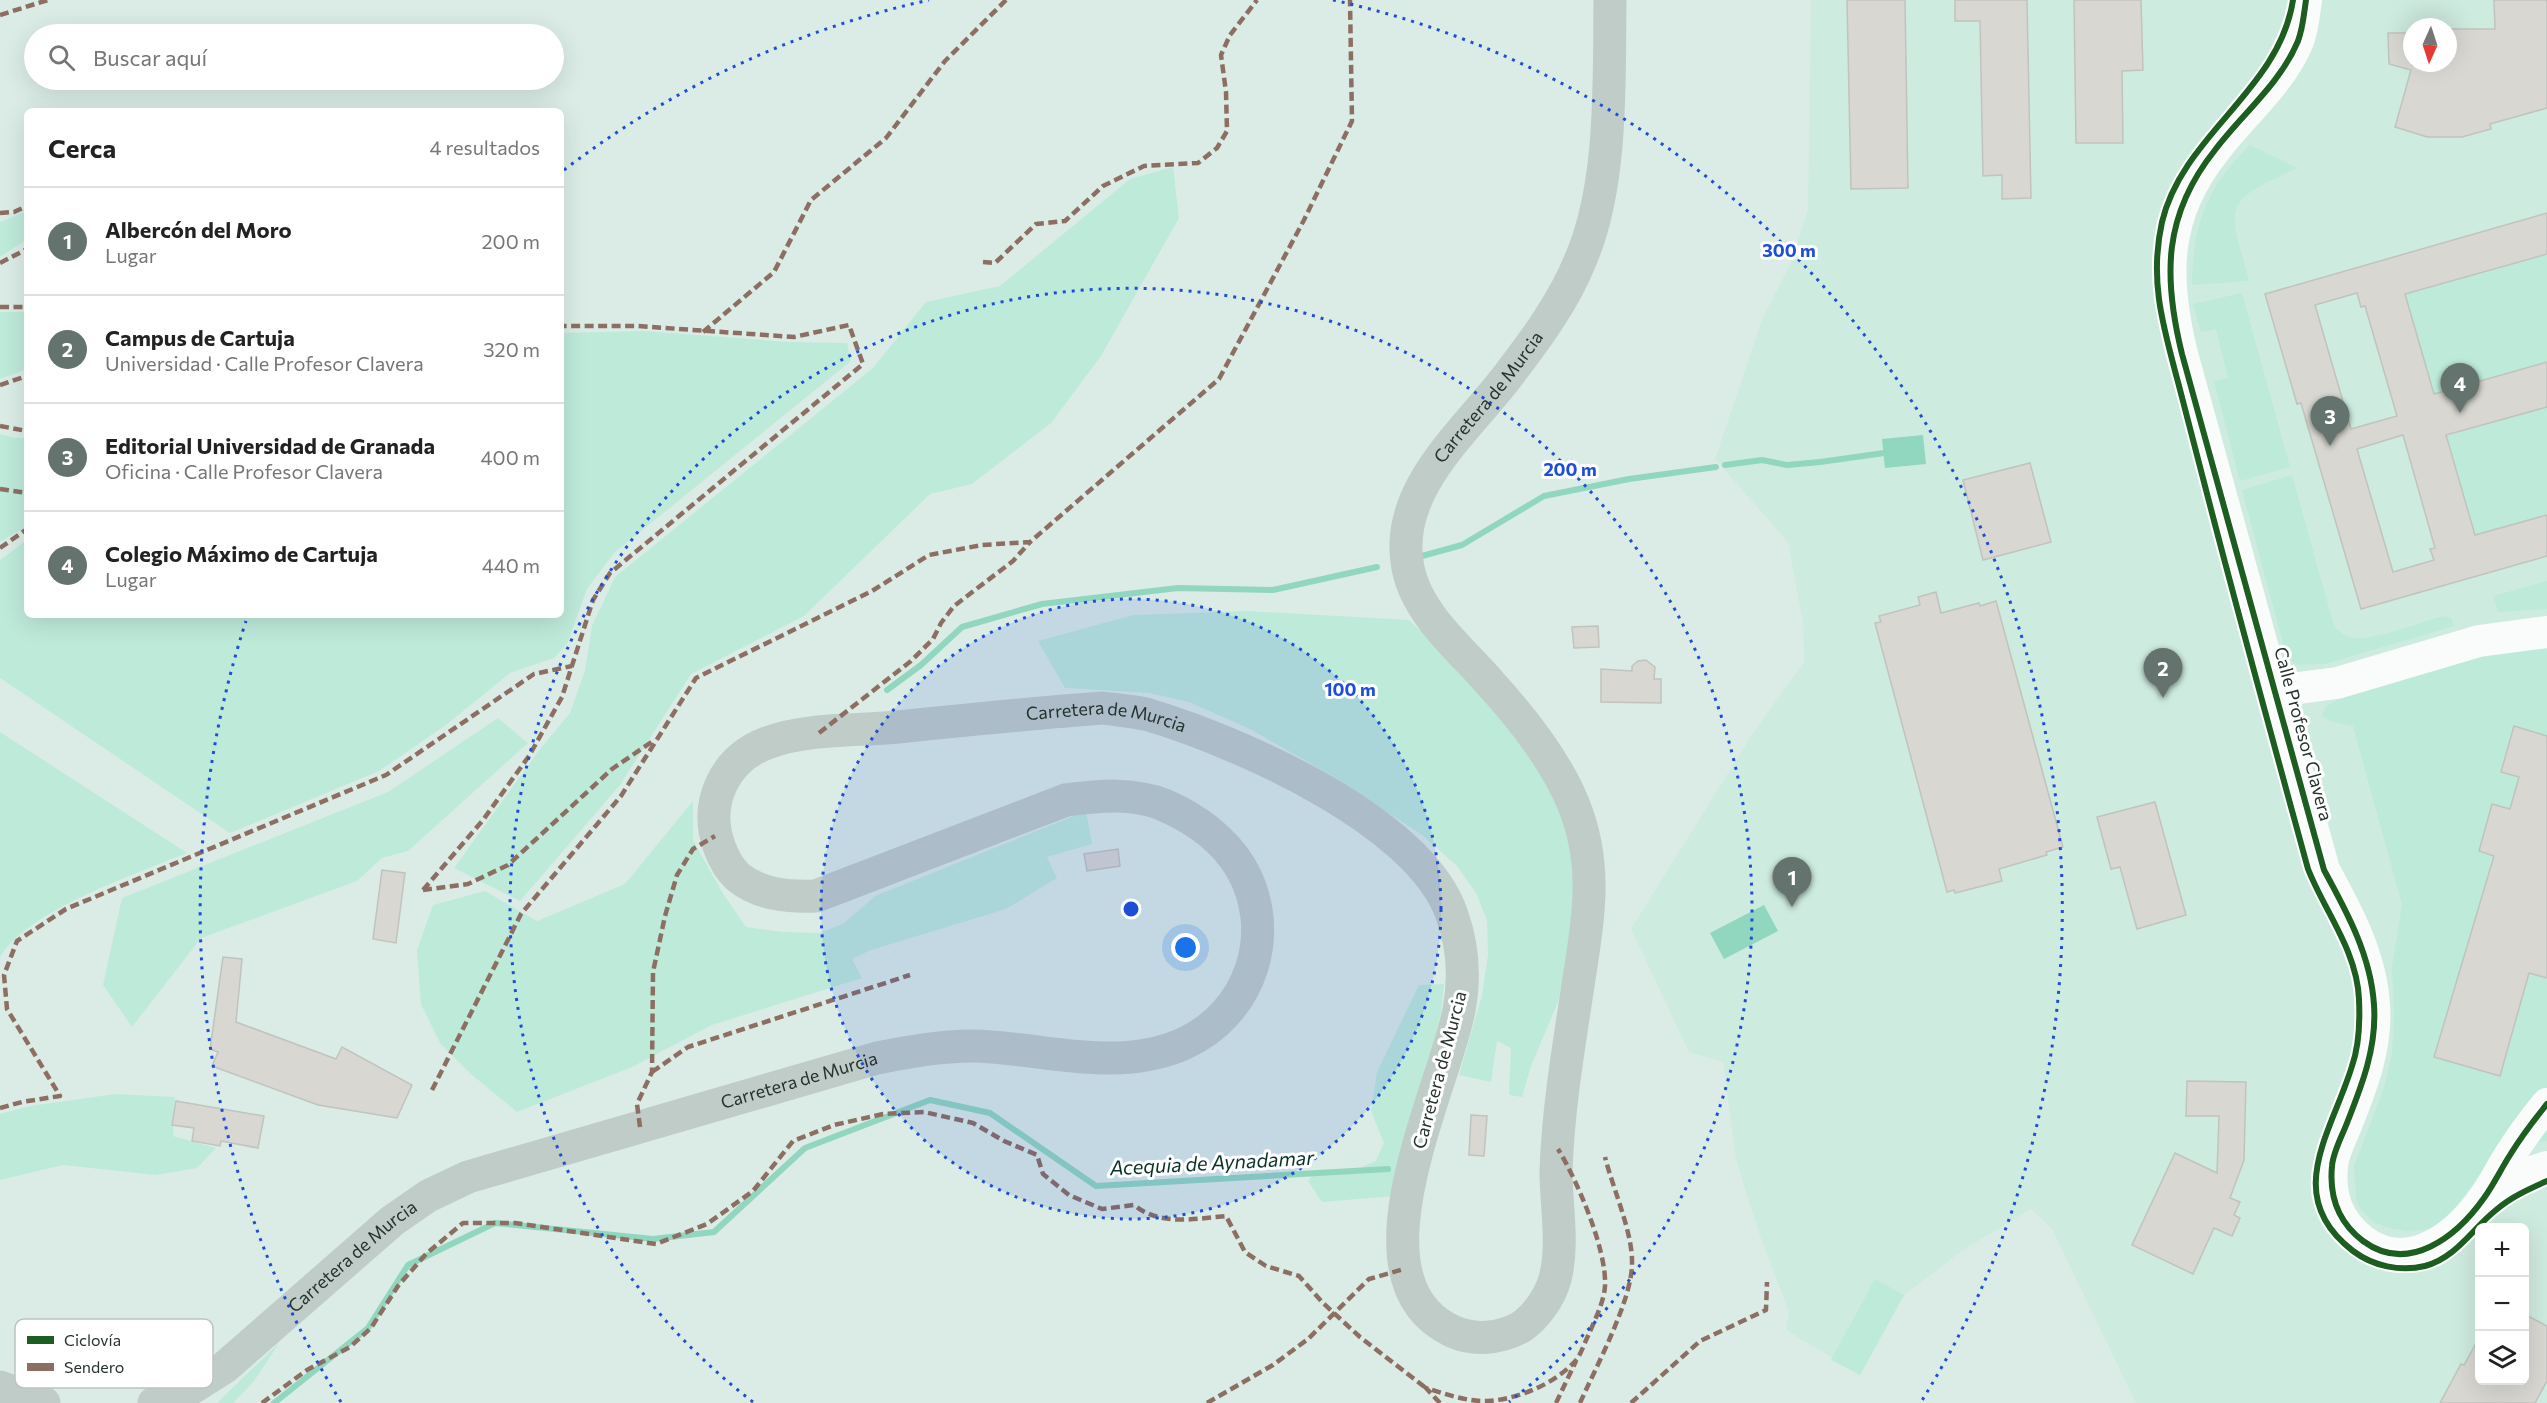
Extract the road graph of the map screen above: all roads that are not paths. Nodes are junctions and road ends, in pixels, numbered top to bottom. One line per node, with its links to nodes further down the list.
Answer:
1 (1610, 0): 10 (main road, Carretera de Murcia)
2 (2306, 0): 4 (street, Calle Profesor Clavera)
3 (2547, 632): 4 (street)
4 (2275, 691): 9 (street, Calle Profesor Clavera)
5 (2547, 1104): 7 (street, Calle Profesor Clavera)
6 (2547, 1128): 7 (street, Calle Profesor Clavera)
7 (2511, 1154): 9 (street, Calle Profesor Clavera)
8 (2547, 1167): 9 (street)
9 (2483, 1198)
10 (213, 1375)
11 (0, 1386): 13 (main road)
12 (192, 1388): 14 (main road, Carretera de Murcia)
13 (44, 1403)
14 (154, 1403)

